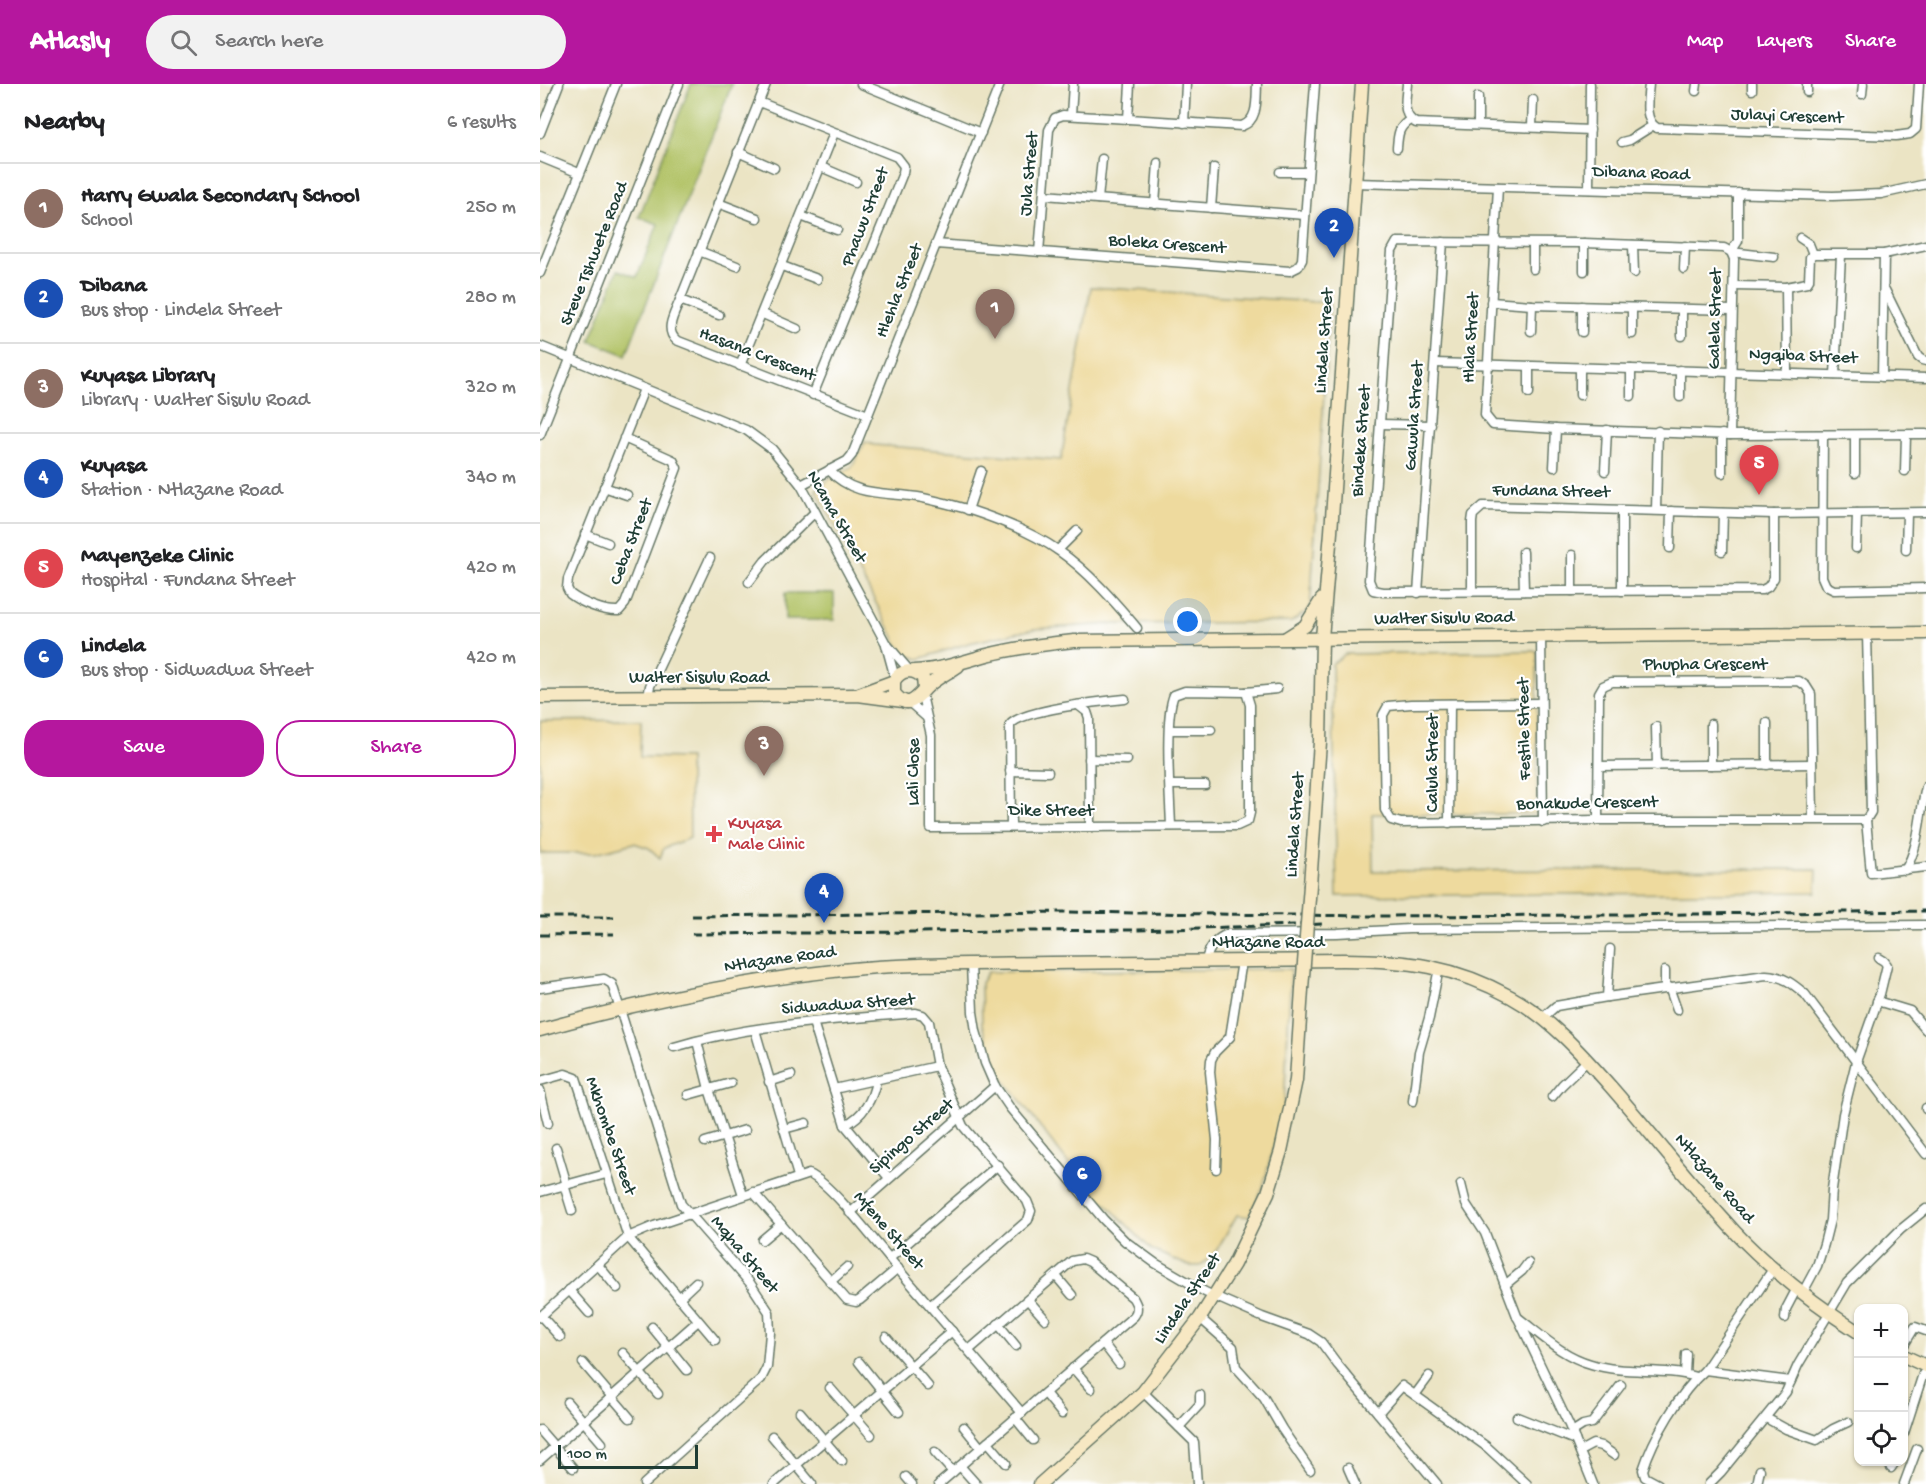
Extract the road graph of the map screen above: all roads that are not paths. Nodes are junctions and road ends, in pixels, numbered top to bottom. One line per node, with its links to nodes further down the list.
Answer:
1 (559, 84): 30 (street)
2 (616, 84): 44 (street)
3 (680, 84): 102 (street, Steve Tshwete Road)
4 (766, 84): 21 (street, Hasana Crescent)
5 (861, 84): 32 (street)
6 (1000, 84): 32 (street, Hlehla Street)
7 (1073, 84): 22 (street)
8 (1130, 84): 23 (street)
9 (1186, 84): 25 (street)
10 (1257, 84): 25 (street)
11 (1315, 84): 43 (street, Boleka Crescent)
12 (1362, 84): 46 (street, Lindela Street)
13 (1407, 84): 24 (street)
14 (1590, 84): 29 (street)
15 (1649, 84): 28 (street)
16 (1863, 84): 18 (street)
17 (1919, 84): 28 (street, Julayi Crescent)
18 (1862, 94)
19 (1478, 97): 26 (street)
20 (1533, 100): 27 (street)
21 (759, 102): 31 (street, Phawu Street); 35 (street, Hasana Crescent)
22 (1071, 115): 23 (street); 51 (street, Jula Street)
23 (1128, 119): 25 (street)
24 (1410, 120): 26 (street); 34 (street)
25 (1184, 123)
26 (1478, 125): 27 (street)
27 (1532, 126): 29 (street)
28 (1652, 126): 33 (street)
29 (1590, 130): 49 (street)
30 (540, 133)
31 (834, 133): 39 (street); 118 (street, Phawu Street)
32 (981, 133): 63 (street, Hlehla Street)
33 (1622, 142)
34 (1397, 148)
35 (738, 153): 40 (street); 53 (street, Hasana Crescent)
36 (540, 157): 44 (street)
37 (1102, 159): 52 (street)
38 (1158, 163): 54 (street)
39 (821, 167): 45 (street); 57 (street)
40 (774, 168)
41 (1214, 168): 55 (street)
42 (1280, 172): 43 (street)
43 (1308, 172): 56 (street, Boleka Crescent)
44 (579, 173): 81 (street)
45 (856, 182)
46 (1354, 183): 48 (street, Dibana Road); 174 (street, Lindela Street)
47 (1926, 184): 50 (street, Dibana Road)
48 (1498, 187): 49 (street, Dibana Road); 64 (street, Hlala Street)
49 (1589, 189): 50 (street, Dibana Road)
50 (1738, 194): 71 (street)
51 (1044, 195): 52 (street); 70 (street, Jula Street)
52 (1098, 199): 54 (street)
53 (718, 203): 58 (street); 69 (street, Hasana Crescent)
54 (1155, 204): 55 (street)
55 (1211, 208): 56 (street)
56 (1305, 215): 70 (street, Boleka Crescent)
57 (801, 216): 59 (street); 77 (street)
58 (757, 218)
59 (837, 230)
60 (1800, 238): 72 (street)
61 (1443, 243): 64 (street, Bindeka Street); 104 (street, Gawula Street); 123 (street, Bindeka Street)
62 (1584, 243): 65 (street, Galela Street); 66 (street, Galela Street); 80 (street)
63 (936, 244): 70 (street, Boleka Crescent); 122 (street, Hlehla Street)
64 (1495, 244): 65 (street, Galela Street); 88 (street, Hlala Street)
65 (1533, 244): 78 (street)
66 (1633, 245): 67 (street, Galela Street); 82 (street)
67 (1684, 246): 71 (street, Galela Street); 79 (street, Galela Street)
68 (1925, 249): 73 (street)
69 (699, 251): 76 (street); 87 (street, Hasana Crescent)
70 (1040, 252)
71 (1731, 252): 75 (street); 84 (street, Galela Street)
72 (1813, 254): 74 (street); 85 (street)
73 (1884, 254): 74 (street); 86 (street)
74 (1841, 255): 113 (street)
75 (1774, 257)
76 (737, 266)
77 (782, 266): 83 (street); 94 (street)
78 (1533, 269)
79 (1684, 269)
80 (1584, 271)
81 (540, 273)
82 (1634, 273)
83 (817, 279)
84 (1734, 286): 85 (street); 93 (street, Galela Street)
85 (1786, 287): 112 (street)
86 (1884, 287): 103 (street); 114 (street)
87 (680, 300): 95 (street, Hasana Crescent); 106 (street, Hasana Crescent)
88 (1491, 302): 89 (street); 105 (street, Hlala Street)
89 (1532, 305): 90 (street); 97 (street)
90 (1582, 306): 91 (street); 98 (street)
91 (1632, 308): 92 (street); 99 (street)
92 (1682, 309): 93 (street); 100 (street)
93 (1732, 310): 111 (street, Galela Street)
94 (763, 314): 96 (street); 106 (street)
95 (719, 315)
96 (797, 329)
97 (1531, 331)
98 (1582, 332)
99 (1632, 334)
100 (1683, 336)
101 (540, 346): 102 (street, Ncama Street)
102 (571, 359): 116 (street, Ncama Street); 130 (street, Steve Tshwete Road)
103 (1926, 361)
104 (1435, 363): 105 (street, Ngqiba Street); 124 (street, Gawula Street)
105 (1487, 365): 107 (street, Ngqiba Street); 125 (street, Hlala Street)
106 (740, 366): 118 (street, Hasana Crescent)
107 (1529, 366): 108 (street, Ngqiba Street); 117 (street)
108 (1580, 368): 109 (street, Ngqiba Street); 119 (street)
109 (1631, 369): 110 (street, Ngqiba Street); 120 (street)
110 (1680, 370): 111 (street, Ngqiba Street); 121 (street)
111 (1732, 372): 112 (street, Ngqiba Street); 128 (street, Galela Street)
112 (1787, 372): 113 (street, Ngqiba Street)
113 (1835, 375): 114 (street, Ngqiba Street)
114 (1882, 377): 115 (street, Ngqiba Street)
115 (1926, 378)
116 (644, 389): 134 (street, Ceba Street); 142 (street, Ncama Street)
117 (1529, 393)
118 (813, 394): 122 (street, Hasana Crescent)
119 (1580, 395)
120 (1631, 396)
121 (1680, 397)
122 (868, 415): 136 (street, Hlehla Street)
123 (1380, 424): 124 (street); 173 (street, Bindeka Street)
124 (1431, 425): 173 (street, Gawula Street)
125 (1556, 429): 126 (street, Hlala Street); 135 (street)
126 (1607, 430): 127 (street, Hlala Street); 138 (street)
127 (1658, 431): 128 (street, Hlala Street); 147 (street)
128 (1726, 434): 131 (street, Hlala Street); 140 (street)
129 (1926, 434): 133 (street, Hlala Street)
130 (540, 435)
131 (1823, 435): 132 (street, Hlala Street); 155 (street)
132 (1855, 435): 133 (street, Hlala Street); 141 (street)
133 (1906, 435): 139 (street)
134 (624, 438): 143 (street, Ceba Street); 157 (street, Ceba Street)
135 (1554, 466)
136 (830, 470): 142 (street, Hlehla Street); 145 (street)
137 (981, 471): 145 (street)
138 (1605, 471)
139 (1905, 471)
140 (1722, 473)
141 (1855, 473)
142 (801, 485): 149 (street, Ncama Street)
143 (604, 487): 144 (street, Ceba Street); 157 (street, Ceba Street)
144 (627, 495)
145 (968, 510): 161 (street)
146 (1622, 510): 147 (street, Fundana Street); 169 (street, Fundana Street); 172 (street)
147 (1656, 510): 148 (street, Fundana Street)
148 (1671, 511): 151 (street, Fundana Street); 159 (street)
149 (815, 512): 167 (street); 181 (street, Ncama Street)
150 (1926, 512): 153 (street, Fundana Street)
151 (1723, 513): 154 (street, Fundana Street); 163 (street)
152 (1857, 513): 153 (street, Fundana Street); 155 (street, Fundana Street); 160 (street)
153 (1907, 513): 162 (street)
154 (1774, 514): 155 (street, Fundana Street); 172 (street, Bindeka Street)
155 (1821, 514): 168 (street)
156 (1077, 531): 161 (street)
157 (585, 534): 158 (street, Ceba Street)
158 (608, 543)
159 (1670, 548)
160 (1856, 548)
161 (1058, 550): 175 (street)
162 (1906, 550)
163 (1722, 551)
164 (1523, 552): 170 (street)
165 (1572, 555): 171 (street)
166 (710, 558): 189 (street)
167 (749, 582)
168 (1926, 588)
169 (1472, 591): 170 (street, Bindeka Street); 173 (street, Bindeka Street)
170 (1524, 591): 171 (street, Bindeka Street)
171 (1572, 591): 172 (street, Bindeka Street)
172 (1622, 591)
173 (1418, 592)
174 (1325, 593): 179 (street, Lindela Street); 180 (street)
175 (1137, 628)
176 (1867, 633): 177 (street, Walter Sisulu Road); 178 (street, Walter Sisulu Road); 216 (street)
177 (1926, 633)
178 (1540, 636): 179 (street, Walter Sisulu Road); 193 (street, Festile Street)
179 (1322, 638): 180 (street, Walter Sisulu Road); 302 (street, Lindela Street, bridge)
180 (1285, 639): 182 (street, Walter Sisulu Road)
181 (885, 642): 183 (street, Ncama Street); 184 (street, Ncama Street)
182 (965, 662): 183 (street, Walter Sisulu Road); 186 (street, Walter Sisulu Road)
183 (911, 671): 184 (street); 186 (street)
184 (895, 679): 188 (street, Walter Sisulu Road); 192 (street)
185 (1277, 689): 187 (street)
186 (923, 692): 192 (street); 196 (street, Lali Close)
187 (1246, 692): 200 (street); 219 (street, Dike Street)
188 (858, 695): 189 (street, Walter Sisulu Road); 192 (street, Walter Sisulu Road)
189 (648, 696): 190 (street, Walter Sisulu Road)
190 (540, 697)
191 (1125, 699): 195 (street)
192 (906, 701): 196 (street, Lali Close)
193 (1541, 702): 194 (street, Bonakude Crescent); 217 (street, Festile Street)
194 (1450, 704): 218 (street, Calula Street); 218 (street, Bonakude Crescent)
195 (1078, 705): 202 (street); 209 (street)
196 (926, 717): 222 (street, Lali Close)
197 (1767, 723): 206 (street)
198 (1711, 724): 205 (street)
199 (1656, 727): 208 (street)
200 (1170, 730): 201 (street); 211 (street)
201 (1211, 730)
202 (1089, 759): 203 (street); 221 (street)
203 (1127, 760)
204 (1812, 764): 206 (street); 207 (street, Phupha Crescent); 214 (street, Phupha Crescent)
205 (1711, 765): 206 (street); 208 (street)
206 (1767, 765)
207 (1599, 766): 208 (street); 215 (street, Phupha Crescent)
208 (1657, 766)
209 (1010, 771): 210 (street); 220 (street)
210 (1048, 772)
211 (1170, 785): 212 (street); 219 (street)
212 (1205, 785)
213 (1926, 788): 224 (street)
214 (1813, 819): 215 (street, Bonakude Crescent); 216 (street, Bonakude Crescent)
215 (1598, 820): 217 (street, Bonakude Crescent)
216 (1866, 820): 224 (street)
217 (1543, 822): 218 (street, Bonakude Crescent)
218 (1449, 823)
219 (1171, 826): 221 (street, Dike Street)
220 (1011, 827): 221 (street, Dike Street); 222 (street, Dike Street)
221 (1090, 827)
222 (931, 828)
223 (1926, 867): 224 (street)
224 (1905, 870)
225 (1926, 925): 229 (street)
226 (1610, 949): 235 (street)
227 (1879, 958): 236 (street)
228 (1242, 961): 229 (street, Ntlazane Road); 231 (street, Ntlazane Road); 272 (street)
229 (1206, 962): 230 (street, Ntlazane Road)
230 (971, 964): 237 (street, Ntlazane Road); 254 (street)
231 (1439, 968): 246 (street, Ntlazane Road); 260 (street)
232 (1665, 971): 234 (street)
233 (540, 988): 237 (street, Mqha Street)
234 (1667, 988): 235 (street); 238 (street); 247 (street)
235 (1607, 997): 239 (street)
236 (1877, 1001): 243 (street); 247 (street)
237 (621, 1008): 241 (street, Ntlazane Road); 284 (street, Mqha Street)
238 (1677, 1010)
239 (1548, 1012)
240 (813, 1022): 242 (street, Sidwadwa Street); 248 (street, Sidwadwa Street); 256 (street)
241 (540, 1030)
242 (755, 1030): 244 (street, Sidwadwa Street); 252 (street)
243 (1926, 1030)
244 (697, 1041): 245 (street, Sidwadwa Street); 255 (street)
245 (674, 1047)
246 (1587, 1061): 259 (street); 293 (street, Ntlazane Road)
247 (1856, 1062): 270 (street); 300 (street)
248 (937, 1066): 250 (street); 261 (street, Sidwadwa Street)
249 (791, 1075): 252 (street)
250 (876, 1080): 256 (street); 264 (street)
251 (540, 1082): 273 (street, Mkhombe Street)
252 (769, 1082): 265 (street)
253 (731, 1083): 255 (street)
254 (995, 1086): 261 (street, Sipingo Street); 302 (street)
255 (709, 1089): 258 (street); 267 (street)
256 (834, 1089): 264 (street)
257 (540, 1090): 262 (street)
258 (688, 1095)
259 (1552, 1097)
260 (1413, 1101)
261 (960, 1118): 271 (street, Sidwadwa Street); 275 (street, Sipingo Street)
262 (548, 1123)
263 (806, 1123): 265 (street)
264 (845, 1125): 275 (street)
265 (784, 1129): 274 (street)
266 (745, 1130): 267 (street)
267 (725, 1136): 268 (street); 280 (street)
268 (705, 1142)
269 (556, 1148): 277 (street)
270 (1926, 1154)
271 (998, 1165): 288 (street); 305 (street, Sidwadwa Street)
272 (1216, 1169)
273 (606, 1174): 277 (street); 286 (street, Mkhombe Street)
274 (798, 1176): 279 (street); 283 (street, Mfene Street)
275 (889, 1178): 283 (street, Sipingo Street)
276 (1461, 1184): 297 (street)
277 (566, 1185): 278 (street); 282 (street)
278 (540, 1192)
279 (753, 1192): 280 (street); 285 (street)
280 (744, 1195): 284 (street)
281 (1926, 1209): 307 (street)
282 (572, 1210)
283 (850, 1212): 288 (street, Mfene Street)
284 (688, 1214): 286 (street); 392 (street, Mqha Street)
285 (781, 1224): 287 (street); 296 (street)
286 (628, 1237): 290 (street); 303 (street)
287 (762, 1239)
288 (890, 1258): 292 (street, Mfene Street)
289 (1527, 1263): 297 (street)
290 (598, 1265): 298 (street); 299 (street)
291 (847, 1267): 296 (street)
292 (898, 1268): 296 (street); 305 (street, Mfene Street)
293 (1773, 1269): 300 (street, Ntlazane Road); 336 (street)
294 (1056, 1276): 301 (street); 304 (street); 323 (street)
295 (696, 1282): 303 (street)
296 (830, 1282)
297 (1505, 1285): 308 (street)
298 (617, 1288)
299 (569, 1290): 306 (street); 309 (street)
300 (1799, 1292): 307 (street, Ntlazane Road); 311 (street)
301 (1072, 1295)
302 (1213, 1296): 310 (street, Lindela Street); 357 (street)
303 (679, 1298): 313 (street)
304 (1028, 1300): 312 (street); 314 (street)
305 (931, 1305): 317 (street, Mfene Street)
306 (589, 1313)
307 (1828, 1313): 316 (street, Ntlazane Road); 342 (street)
308 (1517, 1316): 339 (street); 372 (street)
309 (541, 1317): 319 (street)
310 (1200, 1318): 349 (street, Lindela Street); 389 (street)
311 (1785, 1318)
312 (1045, 1319)
313 (698, 1321): 322 (street); 325 (street)
314 (998, 1324): 324 (street); 326 (street)
315 (652, 1328): 325 (street)
316 (1854, 1329)
317 (952, 1331): 326 (street, Mfene Street); 333 (street)
318 (1926, 1331): 321 (street)
319 (560, 1337)
320 (886, 1337): 333 (street)
321 (1908, 1338)
322 (715, 1340)
323 (1102, 1342): 332 (street); 334 (street)
324 (1017, 1346)
325 (668, 1347): 335 (street); 338 (street)
326 (969, 1350): 359 (street, Mfene Street)
327 (623, 1353): 338 (street)
328 (1686, 1354): 339 (street)
329 (1907, 1358): 337 (street)
330 (859, 1362): 347 (street)
331 (583, 1363): 353 (street)
332 (1119, 1364)
333 (910, 1366): 344 (street); 347 (street)
334 (1073, 1368): 346 (street); 348 (street)
335 (687, 1370)
336 (1705, 1370): 341 (street); 342 (street)
337 (1924, 1370): 364 (street)
338 (640, 1372): 350 (street); 353 (street)
339 (1685, 1374): 341 (street)
340 (1429, 1376): 352 (street)
341 (1696, 1377): 402 (street)
342 (1791, 1381): 363 (street)
343 (1621, 1385): 372 (street)
344 (928, 1386)
345 (830, 1388): 360 (street)
346 (1091, 1389)
347 (882, 1390): 356 (street); 360 (street)
348 (1045, 1392): 358 (street); 359 (street)
349 (1143, 1392): 368 (street); 397 (street, Lindela Street)
350 (658, 1394)
351 (1200, 1395): 368 (street)
352 (1415, 1395): 357 (street); 391 (street)
353 (612, 1397): 362 (street); 365 (street)
354 (567, 1402): 365 (street)
355 (800, 1412): 373 (street)
356 (899, 1412)
357 (1378, 1413): 400 (street)
358 (1062, 1414)
359 (1018, 1415): 374 (street, Mfene Street); 376 (street)
360 (853, 1416): 371 (street); 373 (street)
361 (1517, 1417): 372 (street)
362 (630, 1418)
363 (1766, 1418): 366 (street); 403 (street)
364 (1908, 1420)
365 (584, 1421): 375 (street); 377 (street)
366 (1848, 1422)
367 (964, 1427): 376 (street)
368 (1179, 1427): 398 (street)
369 (540, 1430): 377 (street)
370 (771, 1436): 385 (street)
371 (871, 1436)
372 (1573, 1436): 379 (street)
373 (825, 1440): 383 (street); 385 (street)
374 (1033, 1440)
375 (602, 1443)
376 (984, 1445): 384 (street); 388 (street)
377 (555, 1446): 382 (street); 386 (street)
378 (1917, 1449): 405 (street)
379 (1580, 1451): 381 (street); 401 (street)
380 (935, 1452): 388 (street)
381 (1614, 1455)
382 (540, 1460)
383 (842, 1461)
384 (1006, 1463)
385 (796, 1466): 393 (street); 394 (street)
386 (573, 1468)
387 (1348, 1468): 399 (street)
388 (956, 1469): 395 (street); 396 (street)
389 (1310, 1470)
390 (1760, 1470): 404 (street)
391 (1521, 1482)
392 (647, 1483)
393 (774, 1484)
394 (812, 1484)
395 (939, 1484)
396 (976, 1484)
397 (1040, 1484)
398 (1197, 1484)
399 (1355, 1484)
400 (1437, 1484)
401 (1593, 1484)
402 (1658, 1484)
403 (1709, 1484)
404 (1757, 1484)
405 (1904, 1484)

